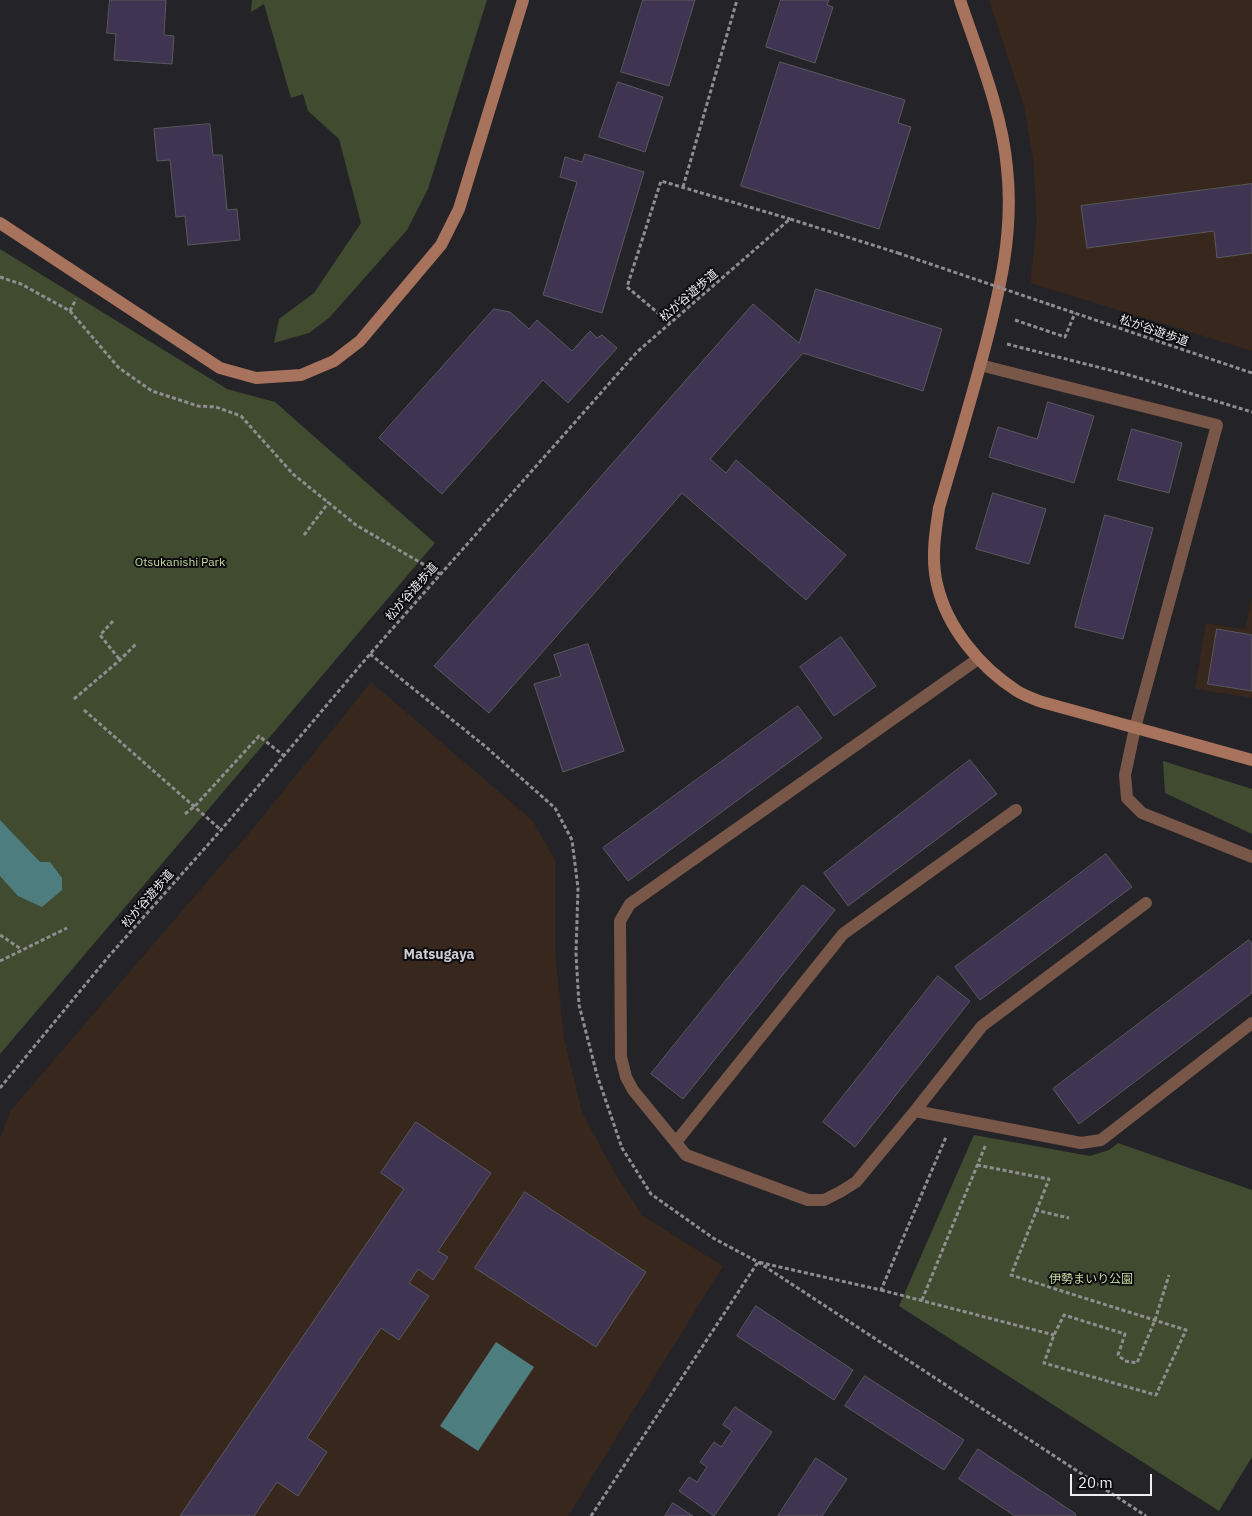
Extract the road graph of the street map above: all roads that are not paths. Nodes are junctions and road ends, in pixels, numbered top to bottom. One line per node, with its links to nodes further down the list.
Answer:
1 (523, 0): 3 (street)
2 (960, 0): 4 (street)
3 (0, 223)
4 (980, 365): 5 (street); 6 (street)
5 (978, 659): 6 (street); 13 (street)
6 (1135, 728): 7 (street); 9 (street)
7 (1252, 760)
8 (1016, 810): 13 (street)
9 (1252, 857)
10 (1146, 903): 12 (street)
11 (1252, 1023): 12 (street)
12 (915, 1111): 13 (street)
13 (676, 1142)

